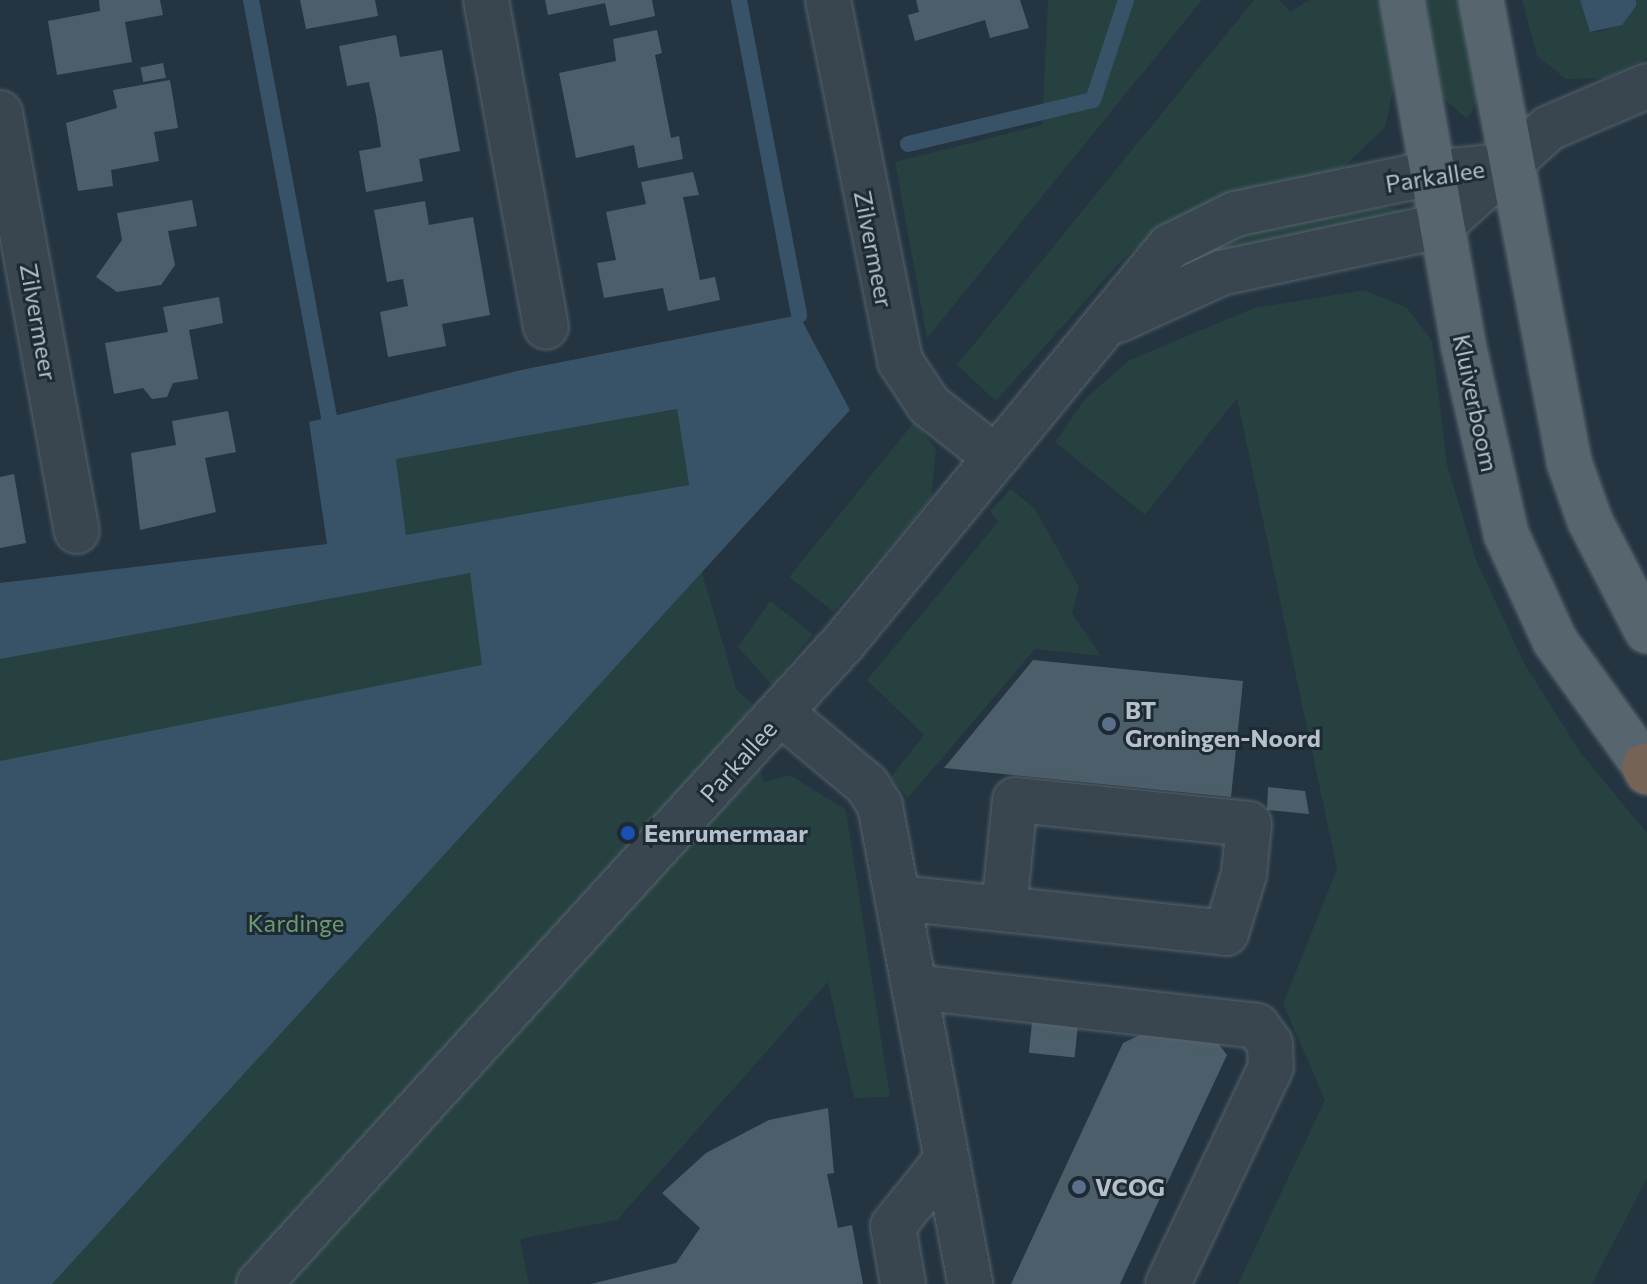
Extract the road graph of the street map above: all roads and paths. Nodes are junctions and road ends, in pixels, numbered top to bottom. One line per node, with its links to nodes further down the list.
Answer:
1 (486, 0): 10 (street)
2 (828, 0): 12 (street, Zilvermeer)
3 (1402, 0): 8 (main road, Kluiverboom)
4 (1481, 0): 7 (main road)
5 (1647, 86): 7 (street)
6 (0, 113): 13 (street, Zilvermeer)
7 (1512, 165): 8 (street, Parkallee); 9 (street, Parkallee); 14 (main road)
8 (1431, 173): 9 (main road, Kluiverboom); 11 (street, Parkallee)
9 (1441, 226): 11 (street, Parkallee); 16 (main road, Kluiverboom)
10 (546, 327)
11 (1102, 328): 12 (street, Parkallee)
12 (995, 457): 15 (street, Parkallee)
13 (77, 531)
14 (1647, 631)
15 (781, 713): 17 (street); 21 (street, Parkallee)
16 (1646, 769)
17 (899, 898): 18 (street); 19 (street)
18 (1004, 909): 18 (street)
19 (915, 987): 20 (street); 24 (street)
20 (947, 1159): 22 (street); 23 (street)
21 (259, 1284)
22 (903, 1284)
23 (970, 1284)
24 (1168, 1284)

